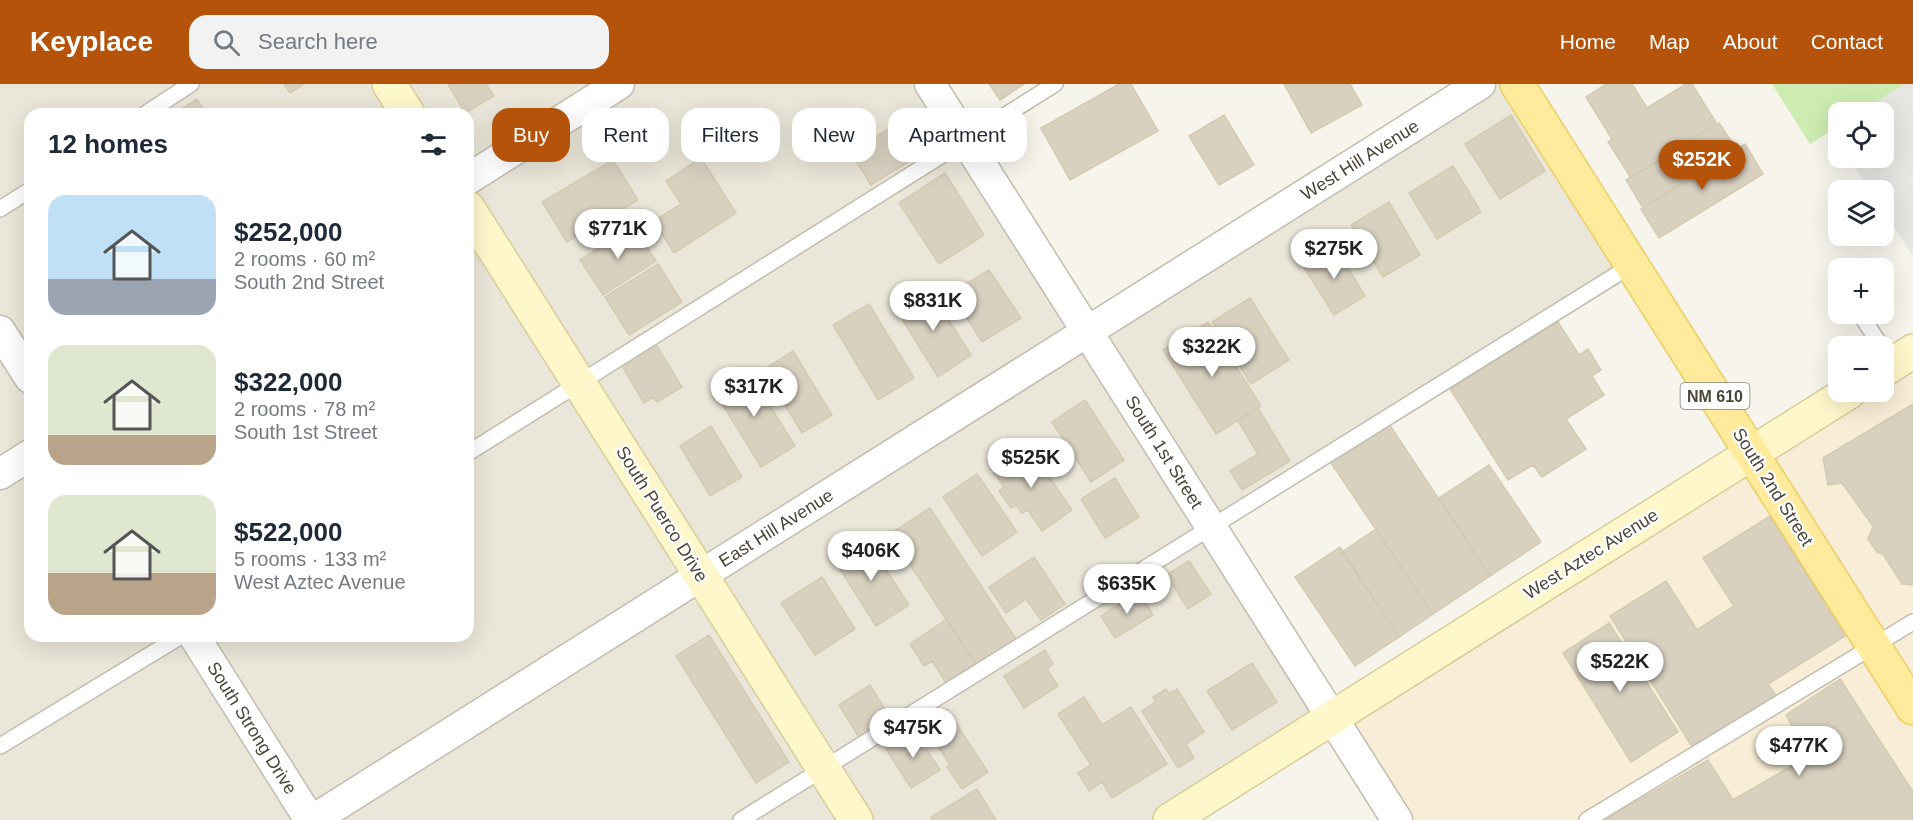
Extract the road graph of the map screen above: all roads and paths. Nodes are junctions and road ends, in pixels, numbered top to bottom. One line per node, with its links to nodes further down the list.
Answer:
1 (191, 84): 8 (lane)
2 (389, 84): 9 (main road)
3 (619, 84): 14 (street)
4 (930, 84): 10 (street, South 1st Street)
5 (1055, 84): 11 (lane)
6 (1480, 84): 20 (street, West Hill Avenue)
7 (1517, 84): 18 (main road, South 2nd Street / NM 610)
8 (154, 108)
9 (404, 108)
10 (945, 108)
11 (1017, 108)
12 (931, 162): 22 (lane)
13 (980, 162): 20 (street, South 1st Street)
14 (474, 175)
15 (24, 194): 16 (lane)
16 (0, 209)
17 (474, 217): 22 (main road, South Puerco Drive)
18 (1632, 265): 25 (main road, South 2nd Street / NM 610); 28 (lane)
19 (0, 331): 21 (street)
20 (1087, 332): 28 (street, South 1st Street); 29 (street, East Hill Avenue)
21 (24, 369)
22 (578, 382): 24 (lane); 29 (main road, South Puerco Drive)
23 (1834, 402): 25 (main road, West Aztec Avenue)
24 (474, 449)
25 (1751, 453): 33 (main road, South 2nd Street / NM 610); 35 (main road, West Aztec Avenue)
26 (24, 459): 27 (street)
27 (0, 474)
28 (1212, 528): 35 (street, South 1st Street); 37 (lane)
29 (701, 575): 37 (main road, South Puerco Drive); 38 (street, East Hill Avenue)
30 (1913, 622): 33 (lane)
31 (171, 642): 36 (lane)
32 (198, 642): 38 (street, South Strong Drive)
33 (1874, 646): 34 (main road, South 2nd Street / NM 610); 43 (lane)
34 (1913, 708)
35 (1332, 717): 41 (main road, West Aztec Avenue); 42 (street, South 1st Street)
36 (0, 746)
37 (823, 768): 39 (lane); 40 (main road, South Puerco Drive)
38 (311, 820)
39 (741, 820)
40 (856, 820)
41 (1170, 820)
42 (1397, 820)
43 (1587, 820)

